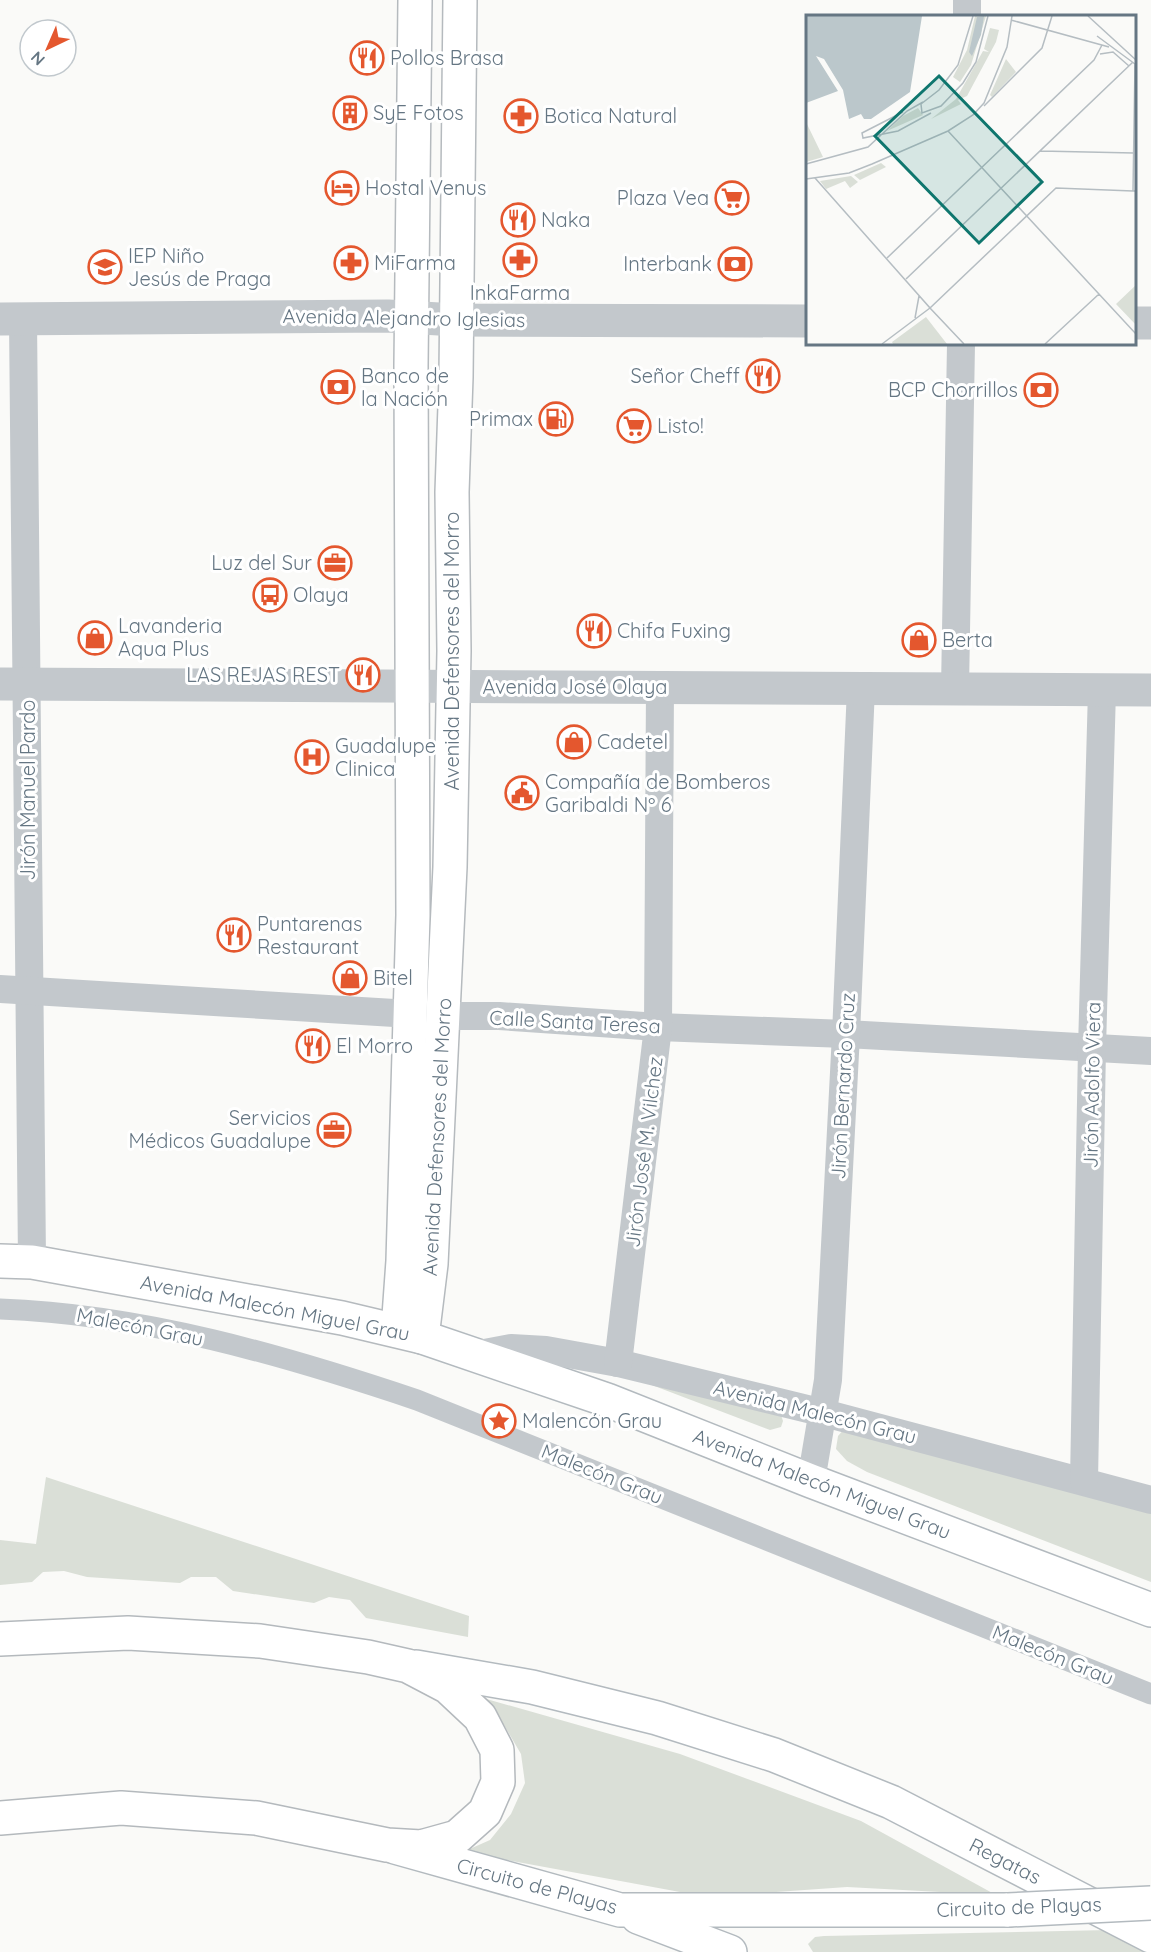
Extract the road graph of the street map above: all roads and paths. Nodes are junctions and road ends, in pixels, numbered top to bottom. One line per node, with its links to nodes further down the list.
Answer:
1 (415, 0): 3 (main road, Avenida Defensores del Morro)
2 (460, 0): 5 (main road, Avenida Defensores del Morro)
3 (412, 316): 4 (street, Avenida Alejandro Iglesias); 5 (street, Avenida Alejandro Iglesias); 9 (main road, Avenida Defensores del Morro)
4 (12, 319): 8 (street, Jirón Manuel Pardo)
5 (456, 320): 6 (street, Avenida Alejandro Iglesias); 10 (main road, Avenida Defensores del Morro)
6 (806, 321)
7 (961, 345): 13 (street)
8 (14, 684): 9 (street, Avenida José Olaya); 17 (street, Jirón Manuel Pardo)
9 (412, 686): 10 (street, Avenida José Olaya); 18 (main road, Avenida Defensores del Morro)
10 (454, 686): 11 (street, Avenida José Olaya); 19 (main road, Avenida Defensores del Morro)
11 (660, 687): 12 (street, Avenida José Olaya); 20 (street, Jirón José M. Vilchez)
12 (861, 688): 13 (street, Avenida José Olaya); 21 (street, Jirón Bernardo Cruz)
13 (955, 689): 14 (street, Avenida José Olaya)
14 (1102, 690): 15 (street, Avenida José Olaya); 22 (street, Jirón Adolfo Viera)
15 (1151, 690)
16 (0, 989): 17 (street, Calle Santa Teresa)
17 (30, 991): 18 (street, Calle Santa Teresa); 25 (street, Jirón Manuel Pardo)
18 (410, 1013): 19 (street, Calle Santa Teresa); 27 (main road, Avenida Defensores del Morro)
19 (444, 1016): 20 (street, Calle Santa Teresa); 27 (main road, Avenida Defensores del Morro)
20 (658, 1027): 21 (street, Calle Santa Teresa); 29 (street, Jirón José M. Vilchez)
21 (846, 1034): 22 (street, Calle Santa Teresa); 30 (street, Jirón Bernardo Cruz)
22 (1092, 1048): 23 (street, Calle Santa Teresa); 32 (street, Jirón Adolfo Viera)
23 (1151, 1051)
24 (0, 1261): 25 (main road, Avenida Malecón Miguel Grau)
25 (32, 1262): 27 (main road, Avenida Malecón Miguel Grau)
26 (0, 1309): 37 (street, Malecón Grau)
27 (410, 1334): 28 (main road, Avenida Malecón Miguel Grau)
28 (474, 1355): 29 (street, Avenida Malecón Grau); 31 (main road, Avenida Malecón Miguel Grau)
29 (618, 1363): 30 (street, Avenida Malecón Grau)
30 (824, 1413): 31 (street, Jirón Bernardo Cruz); 32 (street, Avenida Malecón Grau)
31 (811, 1481): 34 (main road, Avenida Malecón Miguel Grau)
32 (1084, 1481): 33 (street, Avenida Malecón Grau)
33 (1151, 1500)
34 (1151, 1610)
35 (0, 1639): 36 (main road)
36 (408, 1666): 39 (main road); 42 (main road, Regatas)
37 (1151, 1694)
38 (0, 1818): 39 (main road, Circuito de Playas)
39 (387, 1845): 41 (main road, Circuito de Playas)
40 (1151, 1903): 41 (main road, Circuito de Playas, bridge)
41 (620, 1910): 43 (main road)
42 (1151, 1936)
43 (730, 1952)

